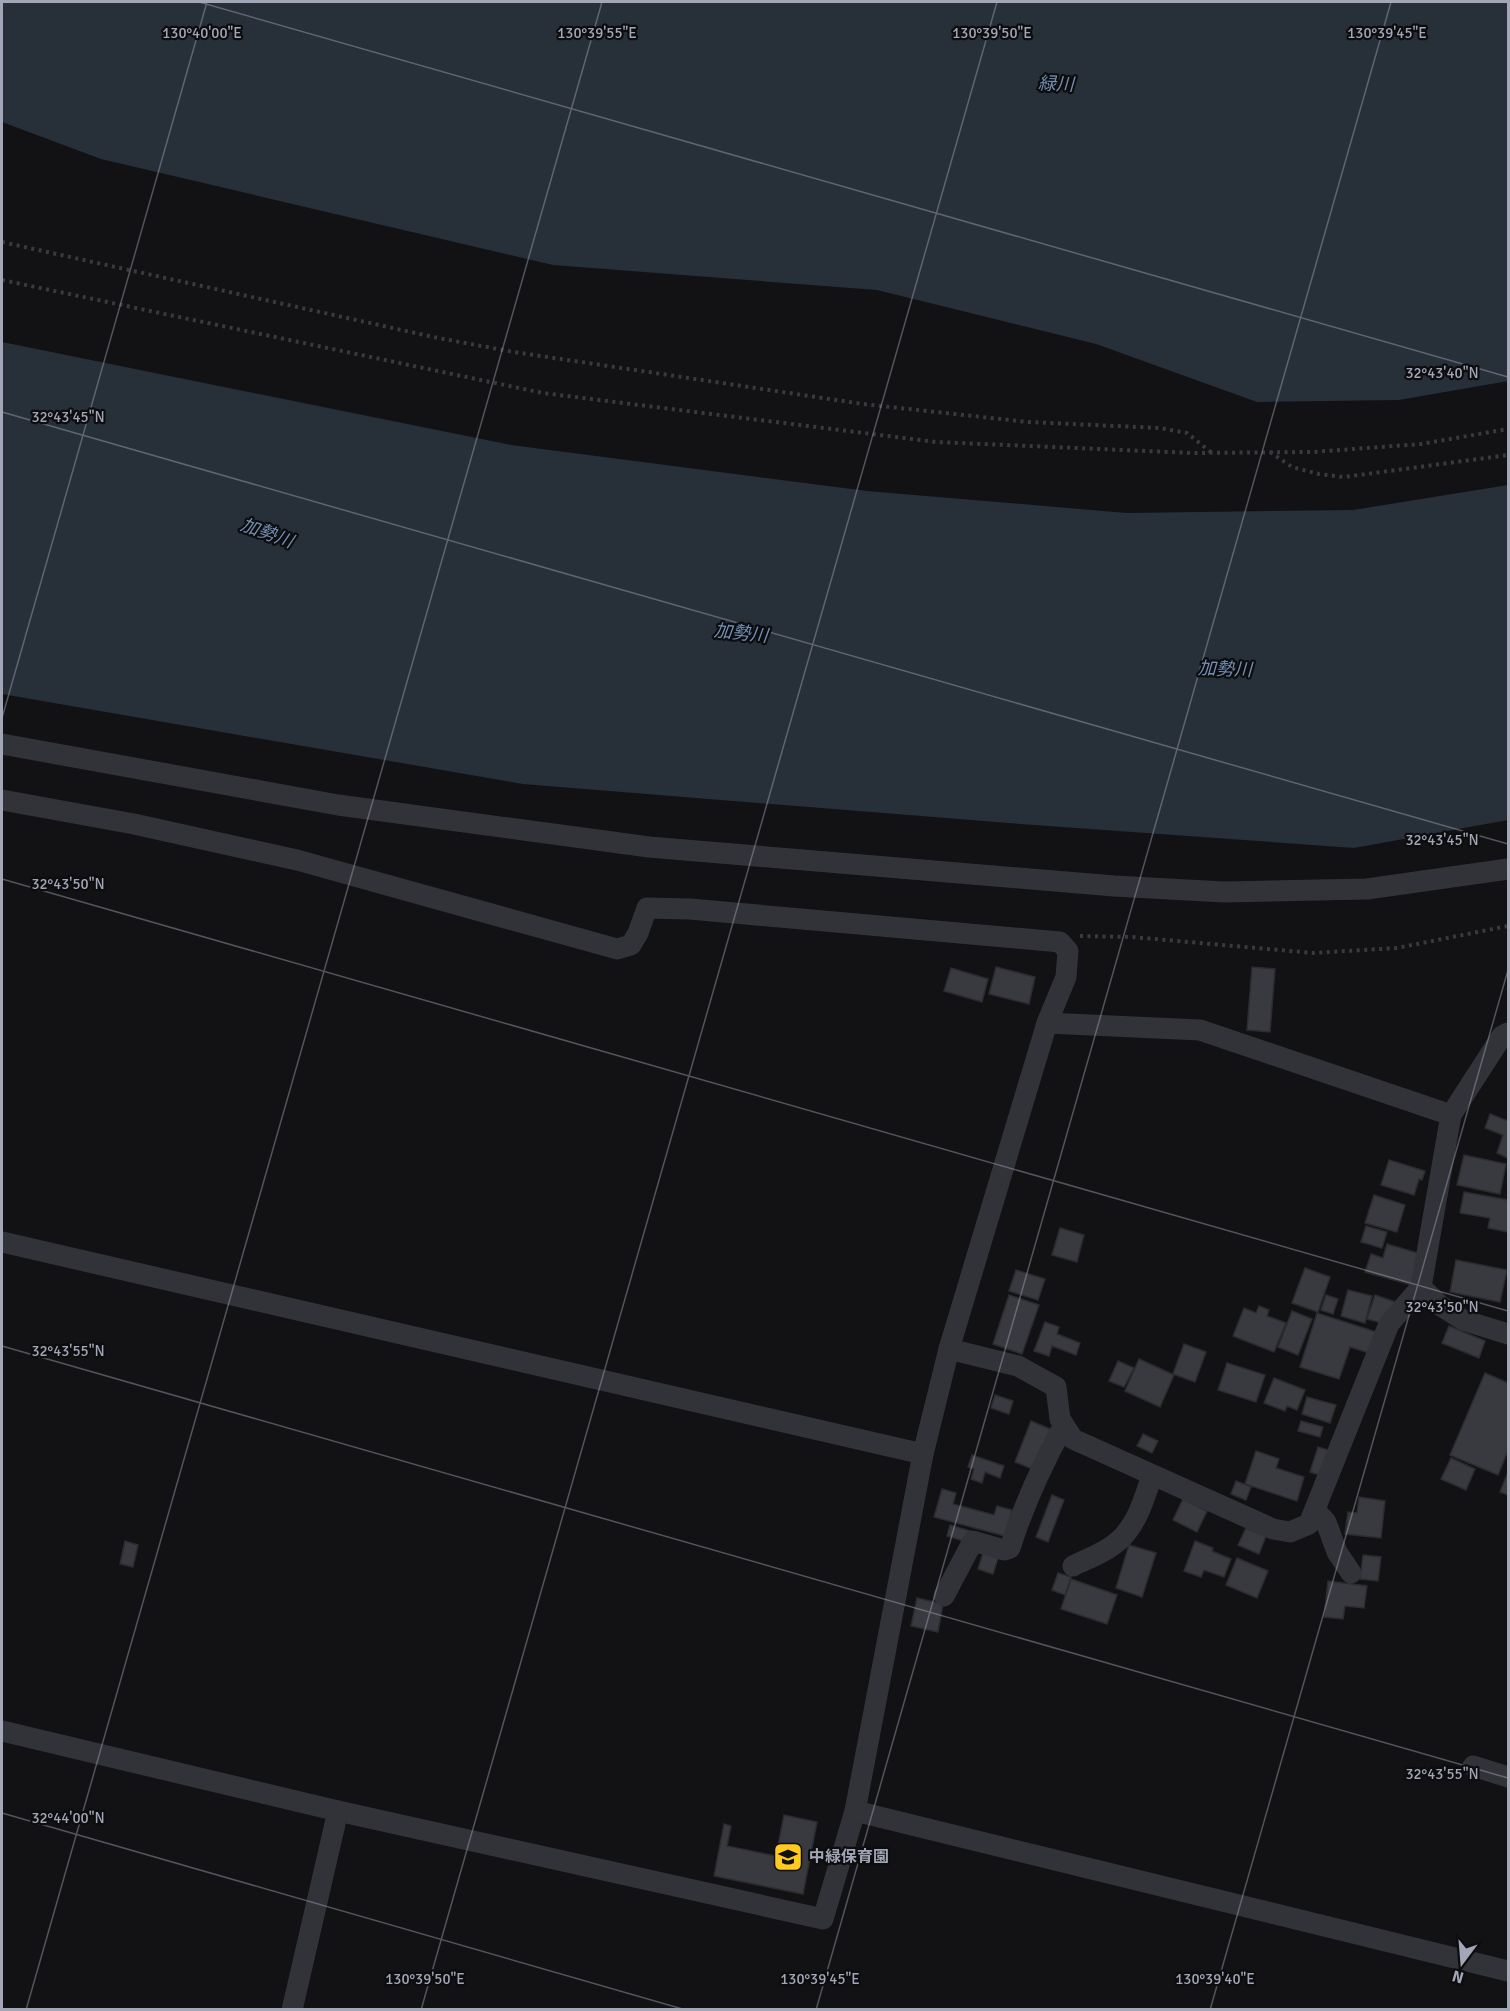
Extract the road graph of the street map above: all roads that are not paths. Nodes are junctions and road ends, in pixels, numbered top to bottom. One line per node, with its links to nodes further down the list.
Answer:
1 (2, 744): 3 (street)
2 (2, 800): 4 (street)
3 (1509, 869)
4 (1047, 1023): 6 (street); 10 (street)
5 (1509, 1034): 6 (street)
6 (1451, 1114): 8 (street)
7 (2, 1242): 12 (street)
8 (1421, 1287): 9 (street); 14 (street)
9 (1509, 1334)
10 (949, 1349): 11 (street); 12 (street)
11 (1064, 1425): 13 (street); 17 (street)
12 (923, 1454): 22 (street)
13 (1152, 1476): 14 (street); 15 (street)
14 (1315, 1510): 16 (street)
15 (1073, 1566)
16 (1351, 1573)
17 (944, 1596)
18 (2, 1731): 21 (street)
19 (1473, 1766): 20 (street)
20 (1509, 1778)
21 (338, 1811): 22 (street); 24 (street)
22 (855, 1811): 23 (street)
23 (1509, 1971)
24 (292, 2010)

